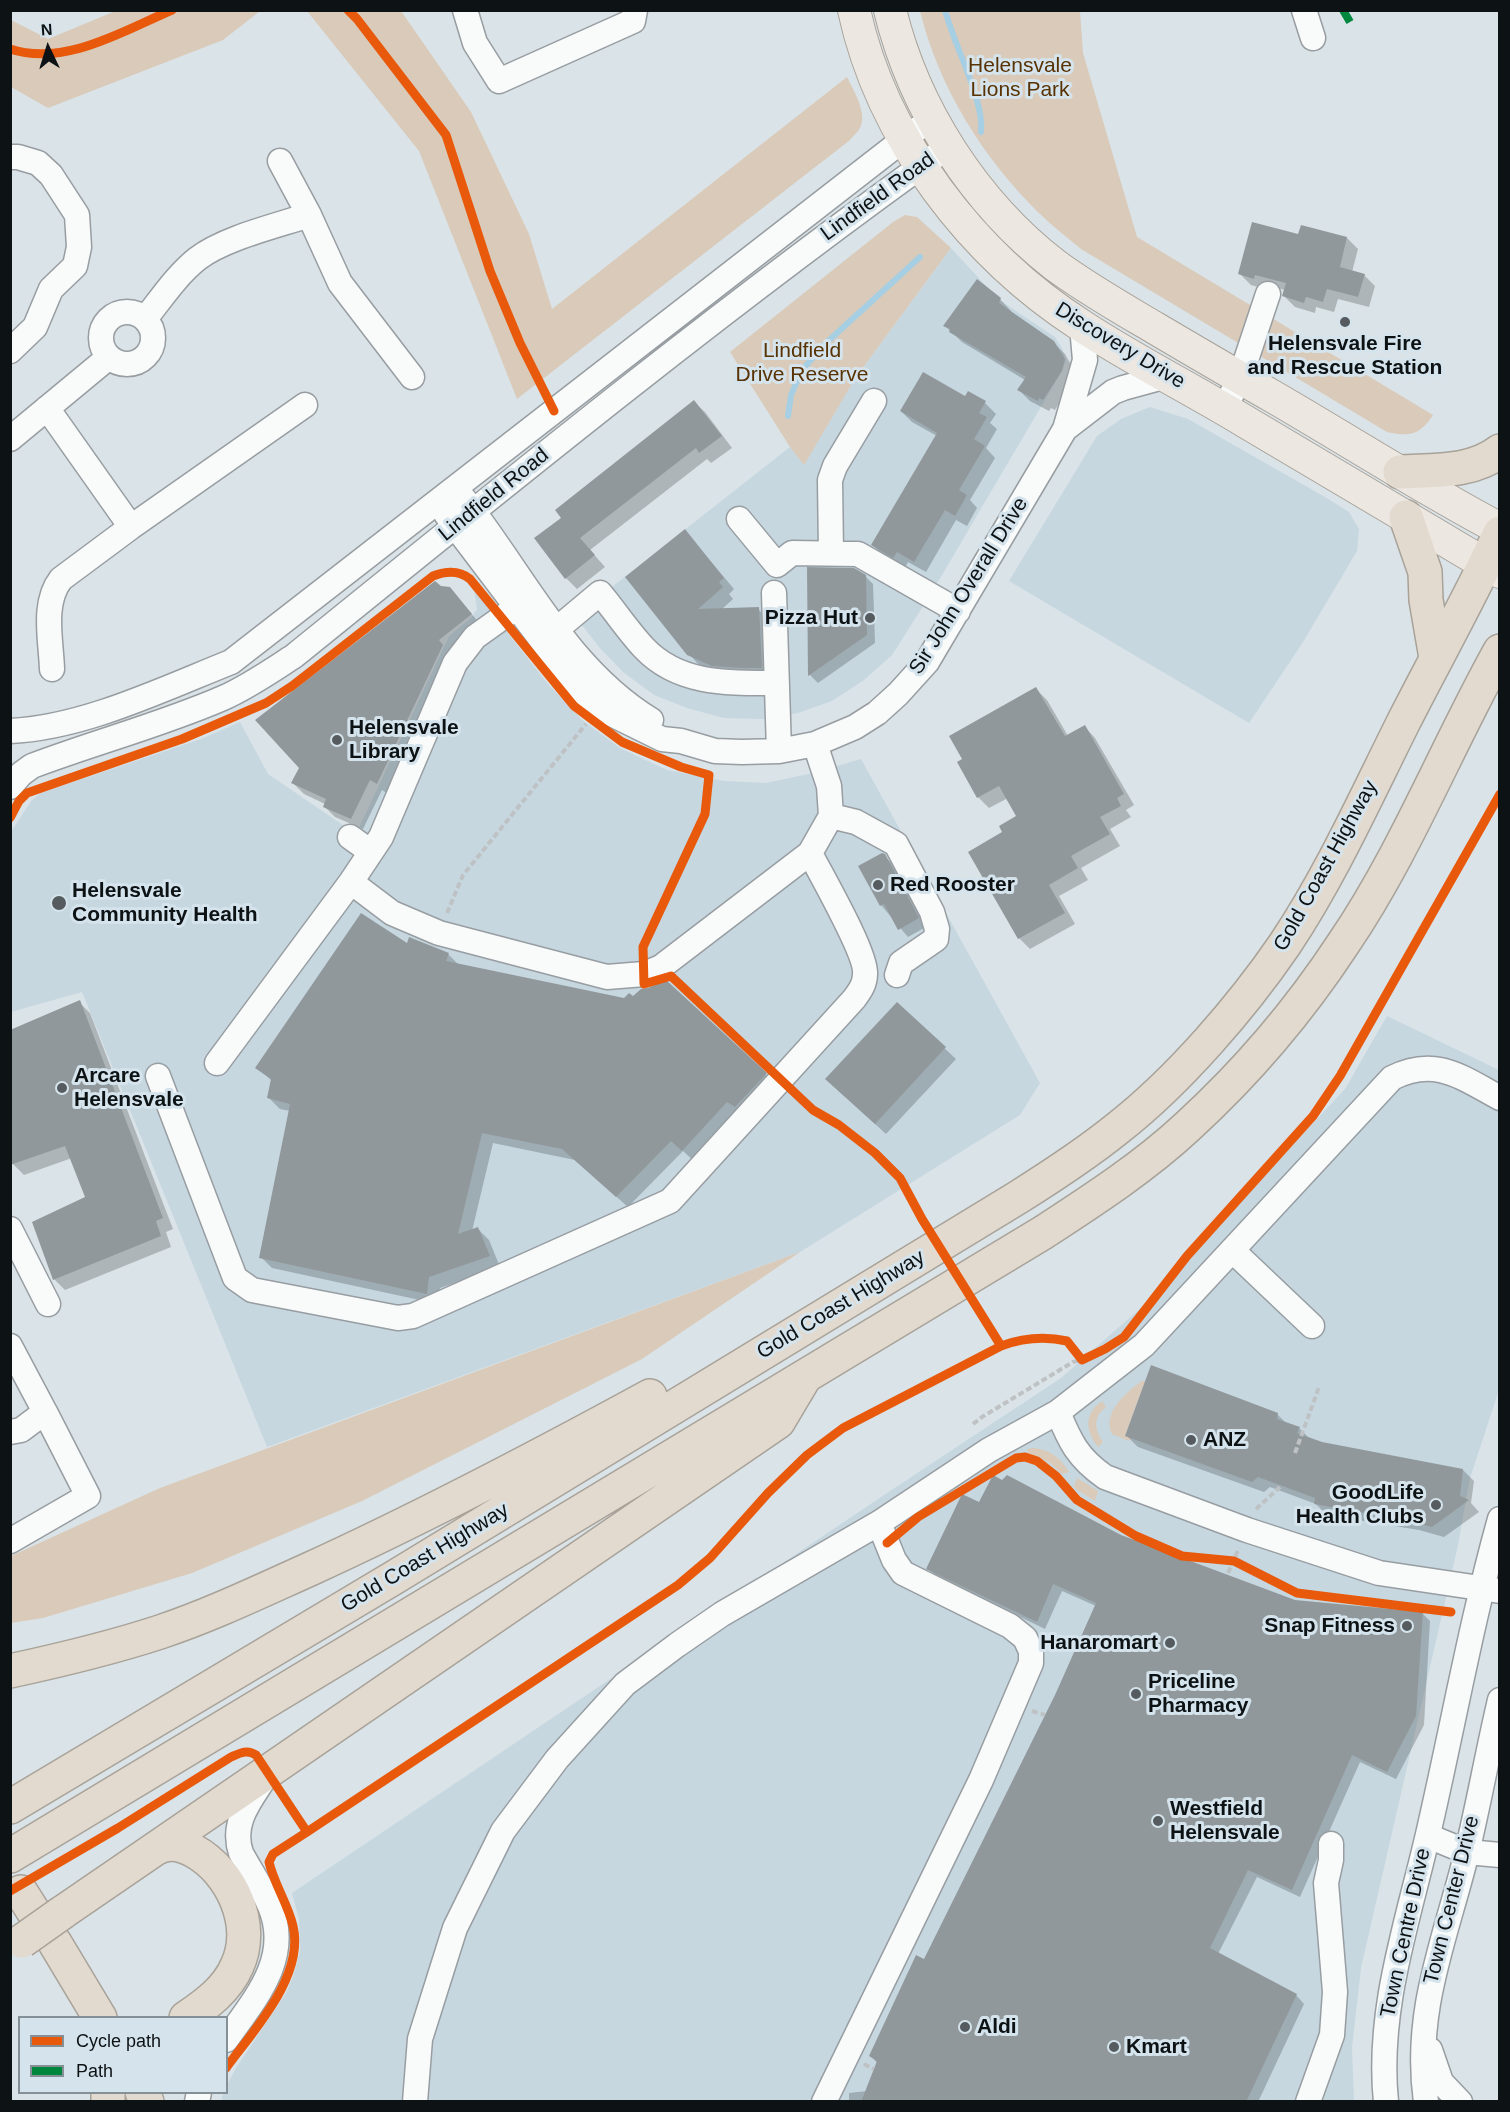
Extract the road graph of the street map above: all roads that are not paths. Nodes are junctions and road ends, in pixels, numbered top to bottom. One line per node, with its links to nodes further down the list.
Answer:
1 (465, 10): 2 (street)
2 (635, 10)
3 (854, 10): 8 (main road, Discovery Drive)
4 (890, 10): 7 (main road, Discovery Drive)
5 (1304, 10): 6 (street)
6 (1313, 38)
7 (932, 119): 8 (street, Lindfield Road); 9 (main road, Discovery Drive)
8 (904, 138): 12 (main road, Discovery Drive); 30 (street, Lindfield Road)
9 (949, 146): 12 (street, Lindfield Road); 21 (main road, Discovery Drive)
10 (10, 157): 17 (street)
11 (280, 161): 13 (street)
12 (921, 166): 16 (main road, Discovery Drive); 31 (street, Lindfield Road)
13 (309, 215): 15 (street); 20 (street)
14 (1268, 294): 21 (street)
15 (145, 319): 18 (street); 18 (street)
16 (1082, 326): 19 (main road, Discovery Drive); 26 (street, Sir John Overall Drive)
17 (10, 351)
18 (109, 357): 24 (street)
19 (1167, 376): 25 (main road, Discovery Drive); 26 (street, Sir John Overall Drive)
20 (412, 377)
21 (1240, 378): 25 (street); 29 (main road, Discovery Drive)
22 (874, 401): 37 (street)
23 (304, 405): 35 (street)
24 (48, 408): 27 (street); 35 (street)
25 (1224, 409): 32 (main road, Discovery Drive)
26 (1065, 429): 41 (street, Sir John Overall Drive)
27 (10, 439)
28 (1500, 451): 29 (highway)
29 (1400, 472): 36 (main road, Discovery Drive)
30 (446, 495): 31 (street, Sir John Overall Drive); 34 (street, Sir John Overall Drive); 47 (street, Lindfield Road)
31 (473, 511): 34 (street, Lindfield Road); 42 (street, Sir John Overall Drive)
32 (1406, 517): 38 (main road, Discovery Drive); 43 (highway)
33 (739, 519): 37 (street)
34 (454, 526): 40 (street, Sir John Overall Drive); 50 (street, Lindfield Road)
35 (131, 527): 45 (street)
36 (1500, 531): 38 (highway, Gold Coast Highway)
37 (831, 553): 41 (street)
38 (1492, 568): 43 (highway, Gold Coast Highway)
39 (774, 593): 46 (street)
40 (517, 607): 42 (street, Sir John Overall Drive); 53 (street)
41 (958, 611): 48 (street, Sir John Overall Drive)
42 (550, 635): 46 (street); 49 (street, Sir John Overall Drive)
43 (1436, 658): 65 (highway, Gold Coast Highway)
44 (1495, 665): 66 (highway, Gold Coast Highway)
45 (52, 669)
46 (775, 683): 49 (street)
47 (10, 731)
48 (815, 744): 49 (street, Sir John Overall Drive); 51 (street)
49 (778, 751)
50 (10, 787)
51 (831, 816): 54 (street); 56 (street)
52 (350, 837): 53 (street)
53 (371, 852): 55 (street)
54 (810, 853): 55 (street); 58 (street)
55 (351, 882): 57 (street)
56 (897, 975)
57 (217, 1063)
58 (158, 1076)
59 (1500, 1098): 61 (street)
60 (10, 1229): 62 (street)
61 (1233, 1251): 63 (street); 68 (street)
62 (48, 1304)
63 (1312, 1326)
64 (10, 1346): 67 (street)
65 (740, 1366): 74 (highway); 77 (highway, Gold Coast Highway)
66 (806, 1376): 76 (highway); 83 (highway, Gold Coast Highway)
67 (45, 1412): 69 (street); 72 (street)
68 (1058, 1412): 71 (street); 73 (street)
69 (10, 1432)
70 (1500, 1519): 73 (street, Town Center Drive)
71 (879, 1523): 89 (street); 90 (street)
72 (10, 1541)
73 (1490, 1590): 78 (street, Town Center Drive)
74 (10, 1671)
75 (1500, 1700): 81 (street, Town Center Drive)
76 (268, 1772): 80 (highway); 88 (street)
77 (10, 1807)
78 (1428, 1836): 81 (street); 92 (street, Town Centre Drive)
79 (1331, 1844): 91 (street)
80 (155, 1849): 83 (highway); 86 (highway)
81 (1467, 1852): 82 (street); 87 (street, Town Center Drive)
82 (1500, 1855)
83 (24, 1896)
84 (55, 1943): 85 (highway)
85 (99, 2016)
86 (189, 2016)
87 (1425, 2034): 93 (street, Town Center Drive); 94 (street)
88 (228, 2037)
89 (415, 2102)
90 (824, 2102)
91 (1308, 2102)
92 (1386, 2102)
93 (1425, 2102)
94 (1460, 2102)

